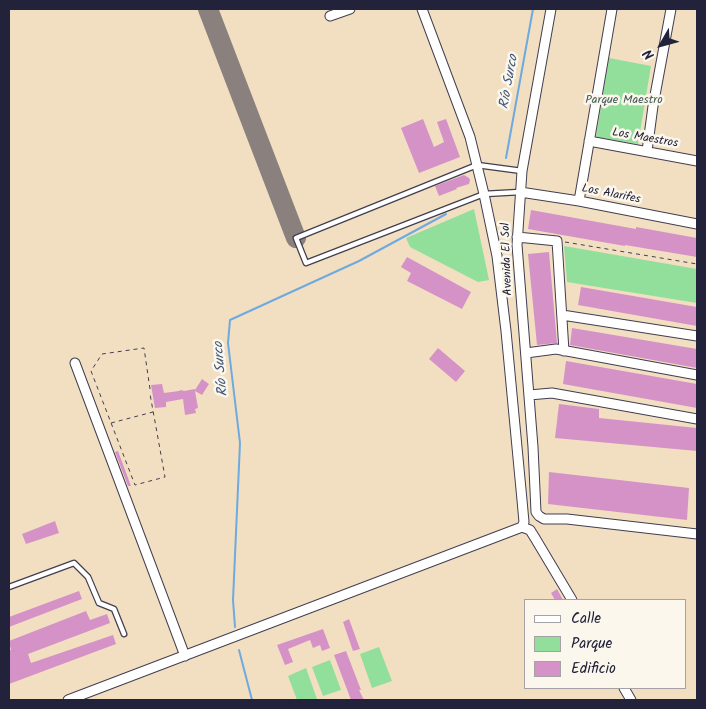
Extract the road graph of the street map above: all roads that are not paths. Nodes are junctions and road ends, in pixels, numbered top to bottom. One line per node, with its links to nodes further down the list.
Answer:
1 (350, 9): 6 (street)
2 (422, 9): 10 (street)
3 (551, 9): 11 (street, Avenida El Sol)
4 (612, 9): 7 (street)
5 (670, 9): 8 (street)
6 (330, 16)
7 (589, 141): 8 (street, Los Maestros); 14 (street)
8 (647, 151): 9 (street, Los Maestros)
9 (697, 161)
10 (477, 165): 11 (lane); 13 (street); 13 (lane)
11 (522, 171): 12 (street, Avenida El Sol)
12 (520, 192): 13 (lane); 14 (street, Los Alarifes); 16 (street, Avenida El Sol)
13 (484, 194): 25 (street)
14 (579, 201): 15 (street, Los Alarifes)
15 (697, 224)
16 (517, 237): 17 (street); 20 (street, Avenida El Sol)
17 (562, 314): 18 (street); 19 (street)
18 (697, 336)
19 (564, 351): 20 (street); 22 (street)
20 (526, 353): 23 (street, Avenida El Sol)
21 (74, 363): 30 (street)
22 (697, 375)
23 (529, 395): 24 (street); 26 (street, Avenida El Sol)
24 (697, 419)
25 (522, 527): 28 (street); 30 (street)
26 (697, 533)
27 (9, 587): 29 (lane)
28 (571, 599)
29 (124, 634)
30 (185, 656): 32 (street)
31 (625, 689): 33 (street)
32 (68, 700)
33 (631, 700)

